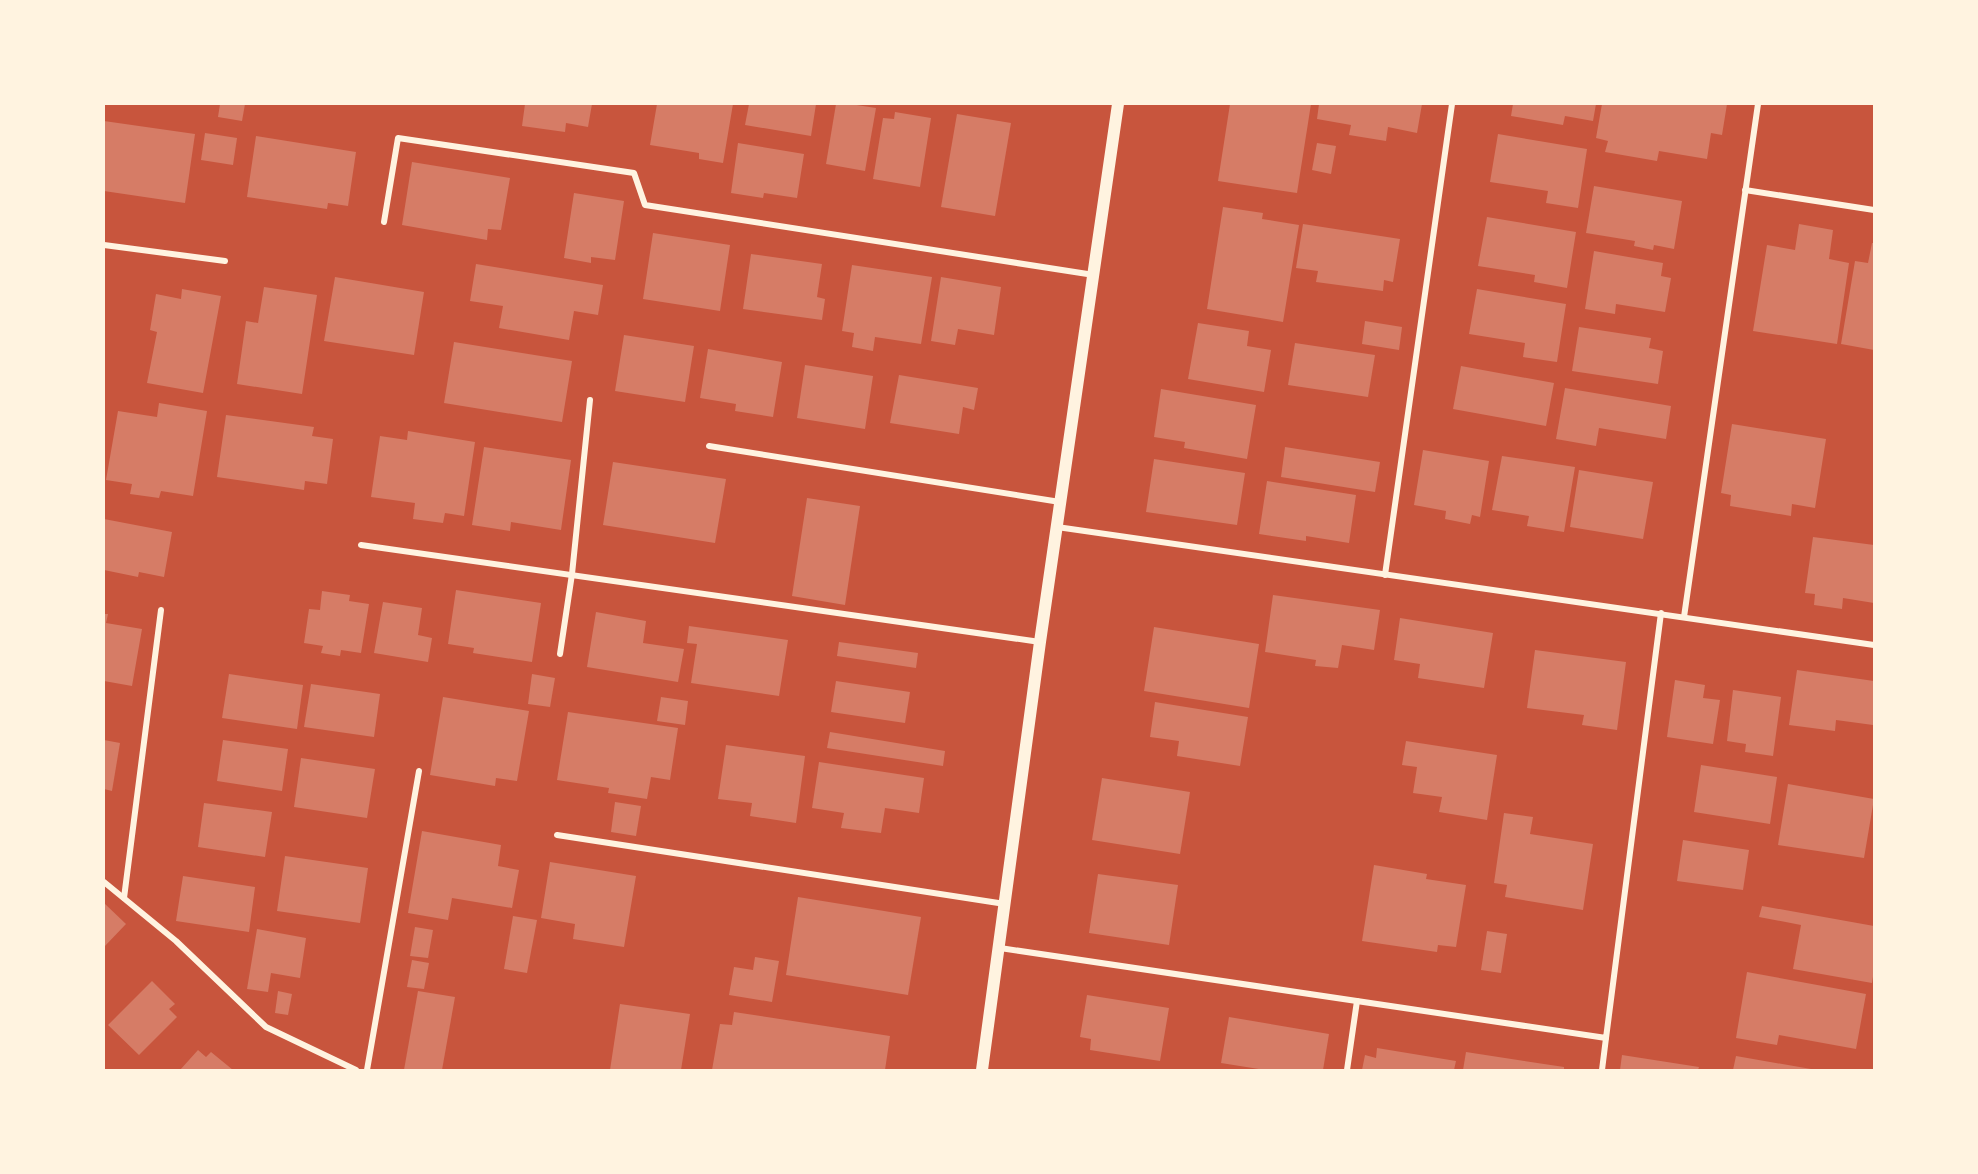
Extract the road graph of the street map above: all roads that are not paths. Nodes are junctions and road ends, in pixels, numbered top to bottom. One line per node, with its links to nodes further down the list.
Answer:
1 (1118, 104): 9 (main road)
2 (1452, 104): 16 (street)
3 (1758, 104): 4 (street)
4 (1745, 190): 5 (street); 19 (street)
5 (1875, 210)
6 (384, 222): 9 (street)
7 (104, 244): 8 (street)
8 (225, 261)
9 (1094, 275): 12 (main road)
10 (590, 400): 15 (street)
11 (710, 446): 12 (street)
12 (1060, 502): 13 (main road)
13 (1057, 527): 16 (street); 20 (main road)
14 (362, 545): 15 (street)
15 (572, 574): 20 (street); 22 (street)
16 (1385, 575): 18 (street)
17 (160, 610): 26 (street)
18 (1661, 613): 19 (street); 30 (street)
19 (1683, 617): 21 (street)
20 (1040, 642): 27 (main road)
21 (1875, 645)
22 (560, 654)
23 (419, 771): 32 (street)
24 (557, 835): 27 (street)
25 (104, 882): 26 (street)
26 (124, 898): 31 (street)
27 (1006, 904): 28 (main road)
28 (1000, 948): 29 (street); 33 (main road)
29 (1356, 1001): 30 (street); 34 (street)
30 (1606, 1038): 35 (street)
31 (356, 1071)
32 (367, 1071)
33 (982, 1071)
34 (1347, 1071)
35 (1602, 1071)

